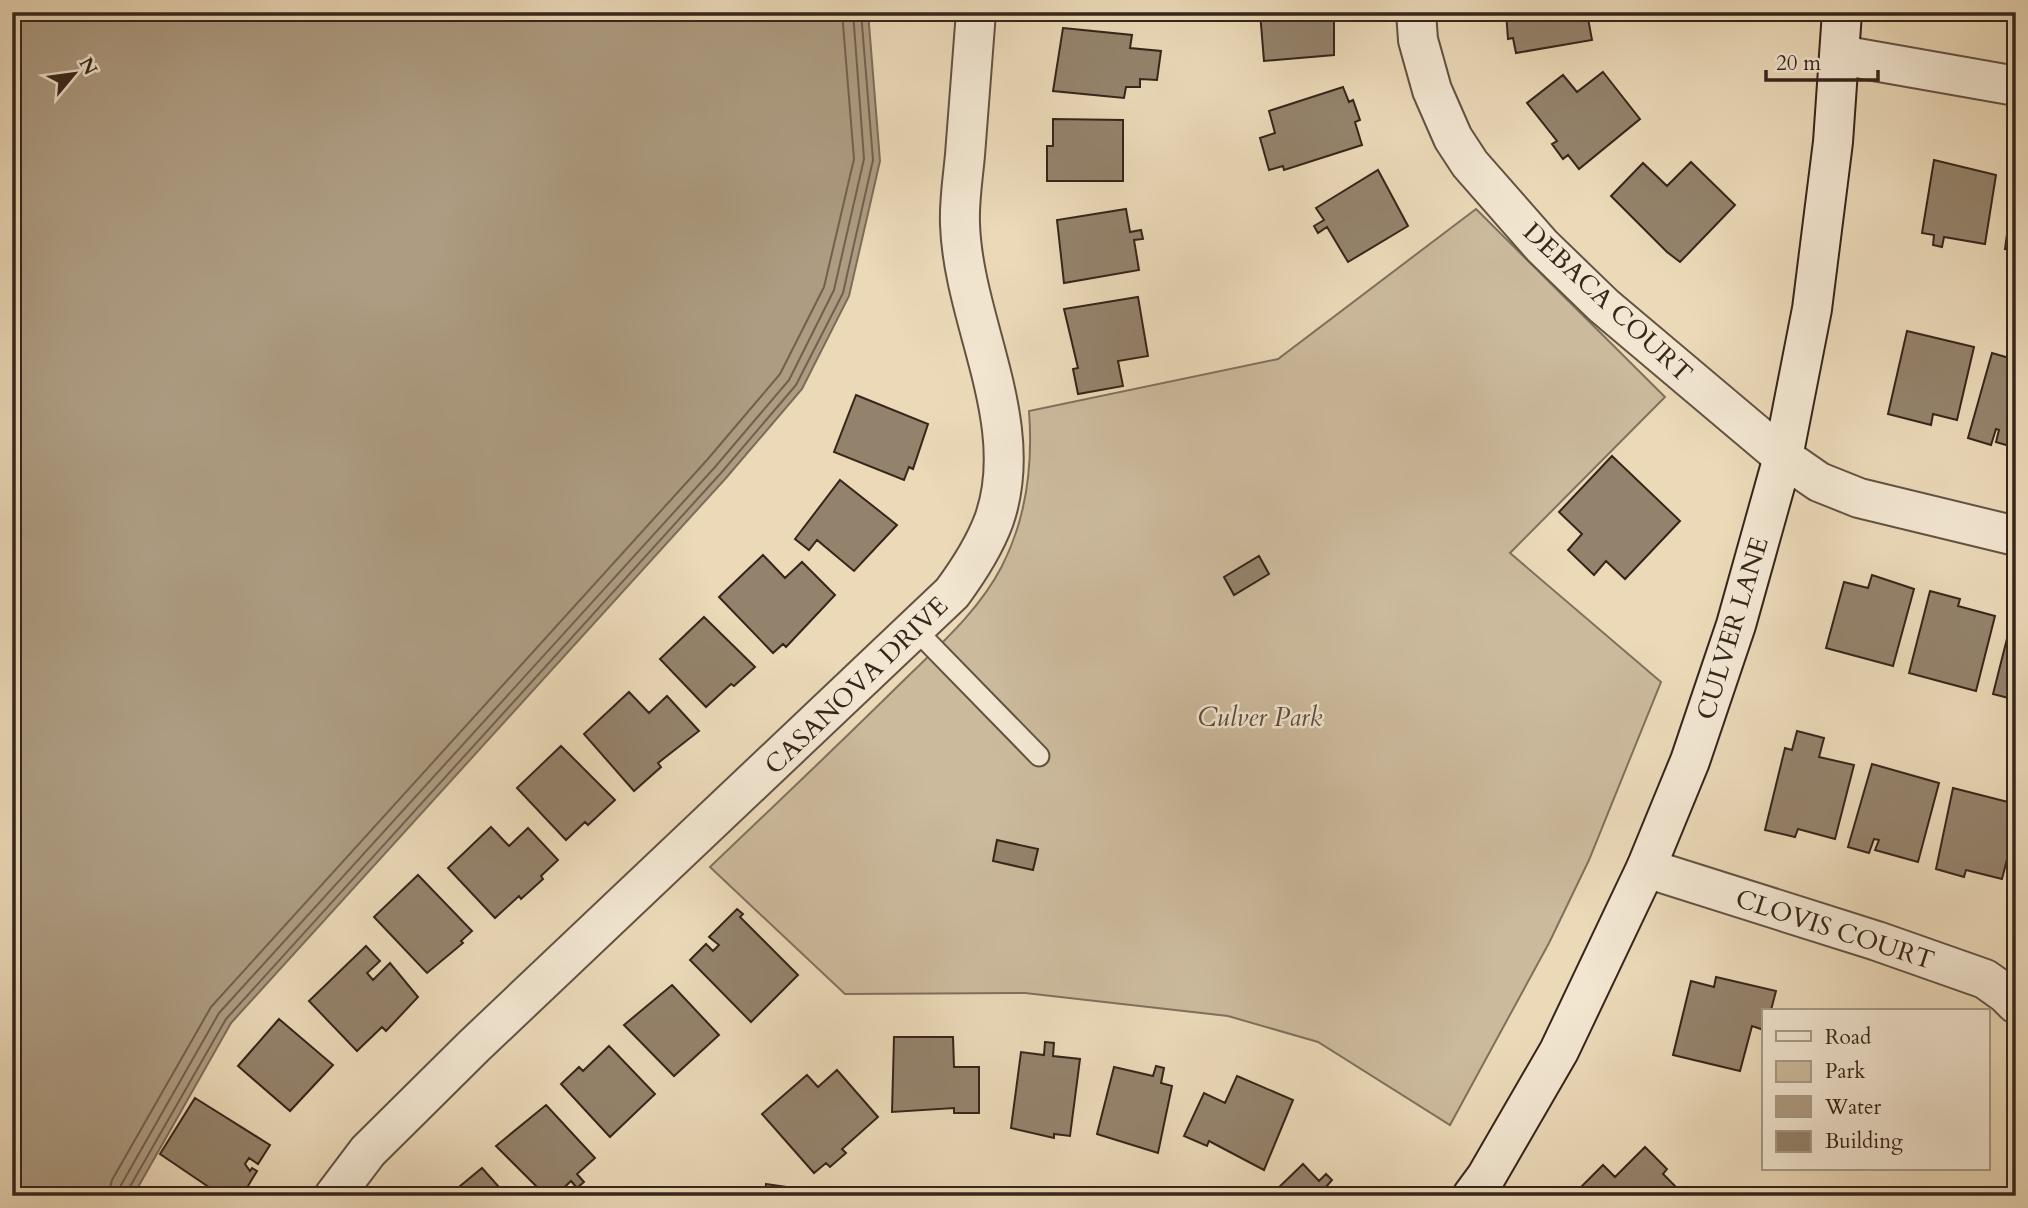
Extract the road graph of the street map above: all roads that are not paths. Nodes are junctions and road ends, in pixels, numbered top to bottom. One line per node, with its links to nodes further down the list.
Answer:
1 (976, 12): 8 (street, CASANOVA DRIVE)
2 (1416, 12): 6 (street, DEBACA COURT)
3 (1842, 12): 4 (street, CULVER LANE)
4 (1840, 55): 5 (street); 6 (street, CULVER LANE)
5 (2016, 86)
6 (1783, 457): 7 (street, DEBACA COURT); 10 (street, CULVER LANE)
7 (2016, 536)
8 (915, 629): 9 (lane); 12 (street, CASANOVA DRIVE)
9 (1040, 756)
10 (1646, 868): 11 (street, CLOVIS COURT); 13 (street, CULVER LANE)
11 (2016, 1004)
12 (334, 1196)
13 (1472, 1196)

